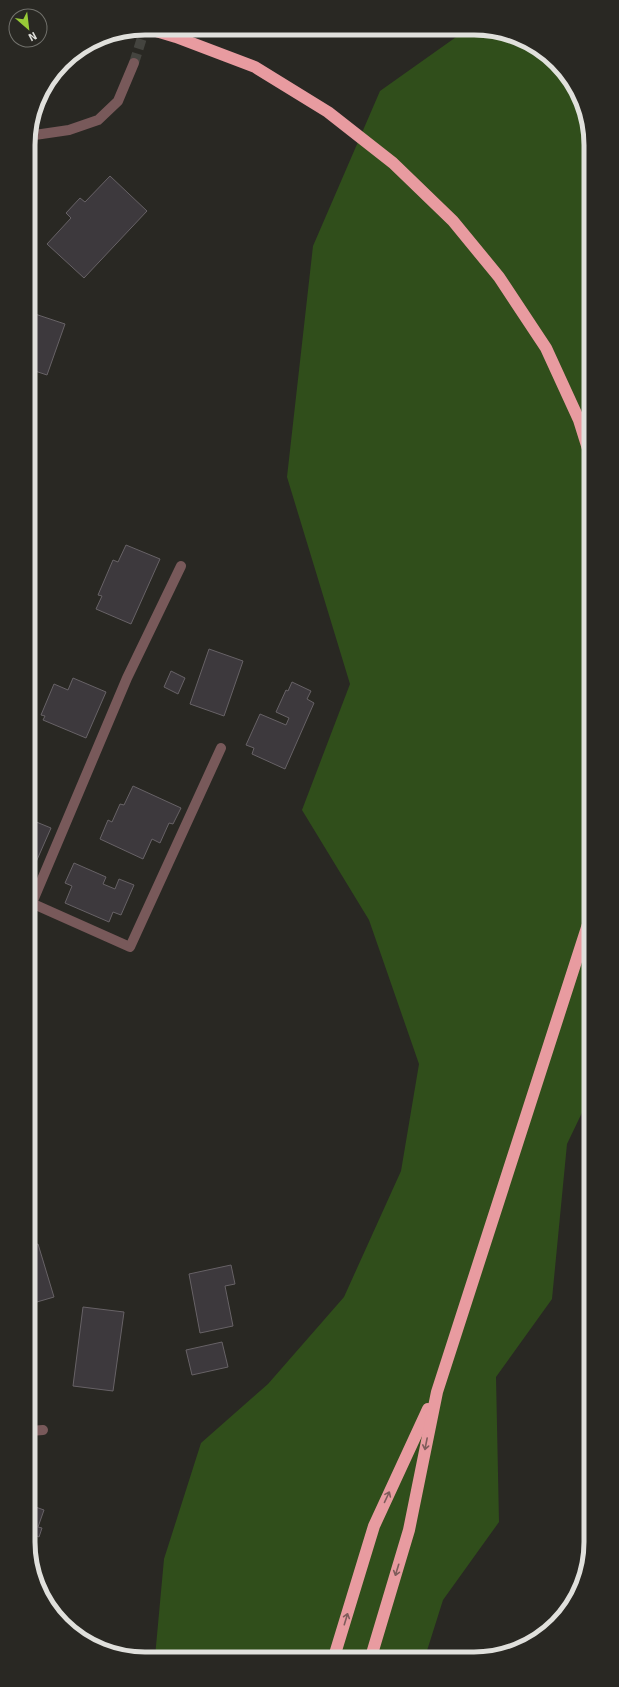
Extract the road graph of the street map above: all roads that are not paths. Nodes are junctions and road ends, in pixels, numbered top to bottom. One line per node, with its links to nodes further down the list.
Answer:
1 (169, 35): 4 (highway)
2 (134, 63): 3 (street)
3 (35, 135)
4 (584, 436)
5 (181, 566): 7 (street)
6 (221, 748): 8 (street)
7 (35, 894)
8 (35, 905)
9 (584, 937): 10 (highway)
10 (437, 1392): 13 (highway, one-way to 10); 14 (highway, one-way to 14)
11 (43, 1430): 12 (street)
12 (35, 1431)
13 (336, 1652)
14 (372, 1652)

